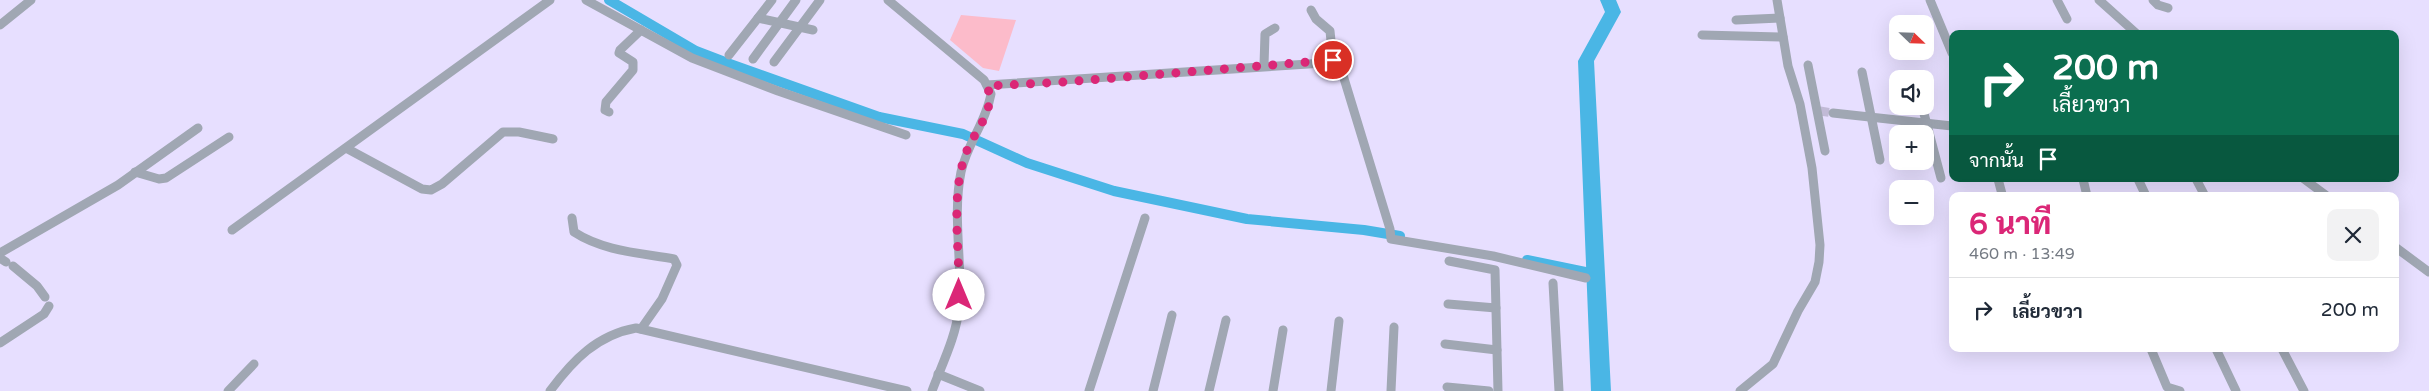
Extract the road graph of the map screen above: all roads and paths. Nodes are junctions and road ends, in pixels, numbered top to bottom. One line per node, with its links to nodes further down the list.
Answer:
1 (31, 0): 20 (street)
2 (550, 0): 49 (street)
3 (586, 0): 23 (street)
4 (772, 0): 15 (street)
5 (796, 0): 19 (street)
6 (820, 0): 21 (street)
7 (888, 0): 36 (street)
8 (1777, 0): 16 (street)
9 (1930, 0): 28 (street)
10 (2057, 0): 17 (street)
11 (2099, 0): 25 (street)
12 (2153, 0): 13 (street)
13 (2168, 8)
14 (1311, 10): 31 (street)
15 (758, 18): 19 (street); 29 (street)
16 (1780, 18): 18 (street); 27 (street)
17 (2067, 19)
18 (1736, 20)
19 (780, 22): 21 (street); 30 (street)
20 (0, 25)
21 (801, 26): 24 (street); 32 (street)
22 (1276, 28): 33 (street)
23 (641, 30): 39 (street); 46 (street)
24 (813, 30)
25 (2133, 30)
26 (1702, 36): 27 (street)
27 (1782, 37): 37 (street)
28 (1949, 46)
29 (729, 55)
30 (753, 60)
31 (1333, 60): 33 (street); 64 (street)
32 (774, 62)
33 (1264, 65): 36 (street)
34 (1808, 65): 38 (street)
35 (1862, 72): 42 (street)
36 (987, 86): 81 (street)
37 (1802, 110): 38 (street); 97 (street)
38 (1818, 111): 50 (street)
39 (609, 112)
40 (1833, 113): 42 (street)
41 (1925, 115): 43 (street)
42 (1871, 117): 43 (street); 51 (street)
43 (1927, 122): 44 (street); 53 (street)
44 (1949, 126)
45 (198, 128): 52 (street)
46 (906, 135)
47 (229, 137): 52 (street)
48 (553, 139): 49 (street)
49 (346, 148): 58 (street)
50 (1825, 151)
51 (1880, 160)
52 (135, 172): 60 (street)
53 (1941, 178)
54 (2308, 182): 55 (street)
55 (2322, 192)
56 (572, 218): 72 (street)
57 (1144, 218): 88 (street)
58 (232, 230)
59 (2399, 250): 63 (street)
60 (0, 253)
61 (1449, 261): 67 (street)
62 (6, 262): 74 (street)
63 (2429, 272)
64 (1586, 278)
65 (1553, 283): 96 (street)
66 (1448, 304): 67 (street)
67 (1496, 308): 76 (street)
68 (1172, 315): 89 (street)
69 (1226, 320): 90 (street)
70 (1339, 322): 92 (street)
71 (1394, 327): 93 (street)
72 (641, 329): 84 (street); 85 (street)
73 (1283, 330): 91 (street)
74 (0, 344)
75 (1445, 344): 76 (street)
76 (1497, 350): 95 (street)
77 (2152, 352): 98 (street)
78 (2217, 352): 99 (street)
79 (2284, 352): 100 (street)
80 (254, 364): 83 (street)
81 (938, 374): 86 (street); 87 (street)
82 (1447, 386): 94 (street)
83 (228, 391)
84 (550, 391)
85 (907, 391)
86 (932, 391)
87 (980, 391)
88 (1089, 391)
89 (1153, 391)
90 (1210, 391)
91 (1273, 391)
92 (1331, 391)
93 (1392, 391)
94 (1490, 391)
95 (1498, 391)
96 (1559, 391)
97 (1740, 391)
98 (2180, 391)
99 (2236, 391)
100 (2304, 391)

